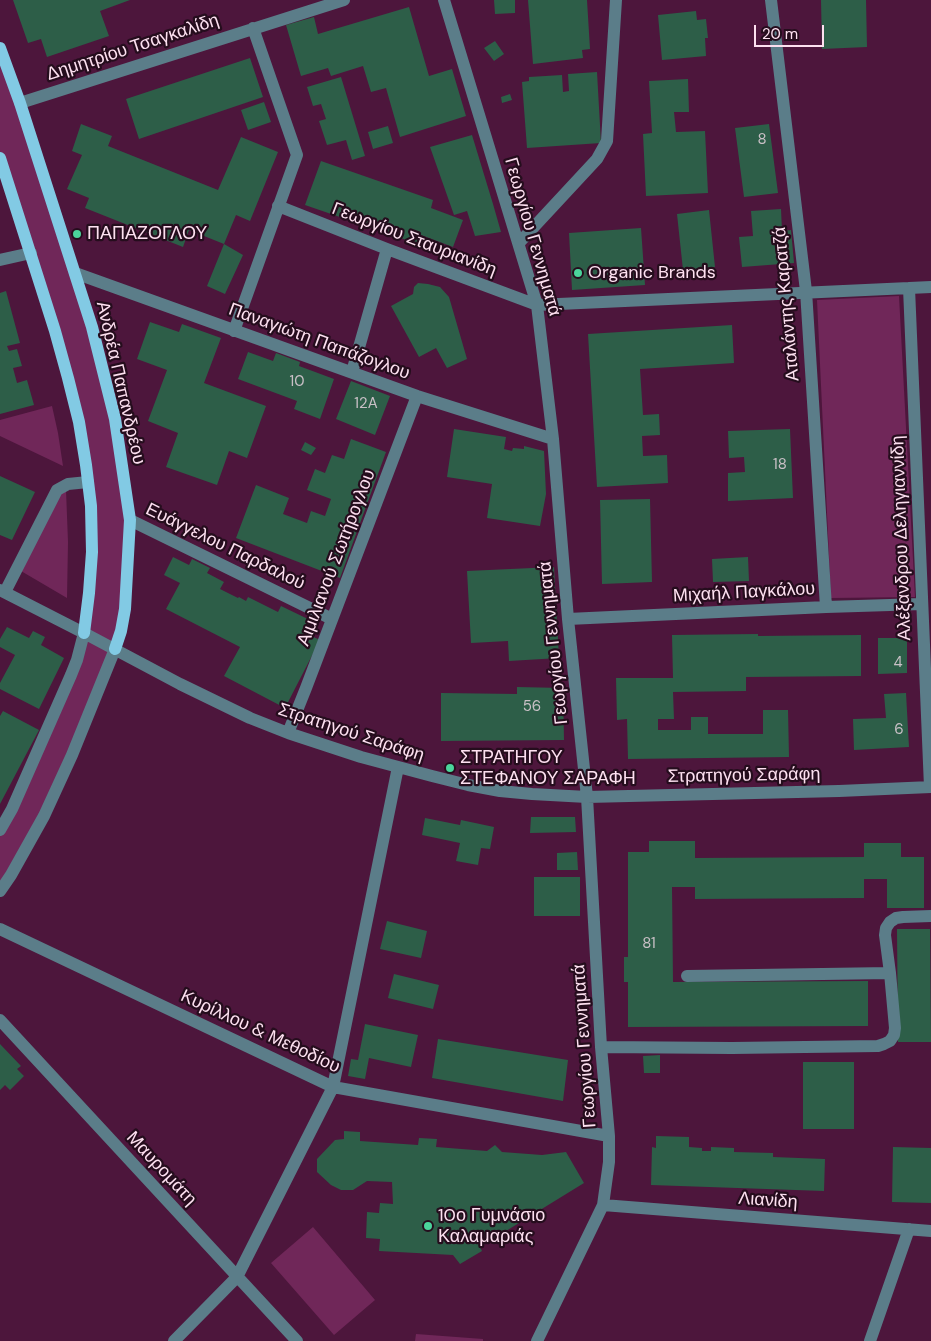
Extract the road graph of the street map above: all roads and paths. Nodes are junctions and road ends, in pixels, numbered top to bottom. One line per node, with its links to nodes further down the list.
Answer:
1 (344, 0): 5 (street, Δημητρίου Τσαγκαλίδη)
2 (444, 0): 10 (street, Γεωργίου Γεννηματά)
3 (616, 0): 10 (street)
4 (771, 0): 17 (street, Αταλάντης Καρατζά)
5 (253, 28): 7 (street, Δημητρίου Τσαγκαλίδη); 9 (street)
6 (0, 48): 7 (main road, Ανδρέα Παπανδρέου)
7 (20, 103): 14 (main road, Ανδρέα Παπανδρέου)
8 (0, 158): 12 (main road)
9 (278, 206): 11 (street, Γεωργίου Σταυριανίδη); 19 (street)
10 (519, 243): 18 (street, Γεωργίου Γεννηματά)
11 (387, 249): 18 (street, Γεωργίου Σταυριανίδη); 20 (street)
12 (31, 253): 13 (street); 23 (main road)
13 (0, 260)
14 (75, 273): 19 (street, Παναγιώτη Παπάζογλου); 24 (main road, Ανδρέα Παπανδρέου)
15 (931, 286): 16 (street)
16 (909, 288): 17 (street); 26 (street, Αλέξανδρου Δεληγιαννίδη)
17 (806, 292): 18 (street); 27 (street, Αταλάντης Καρατζά)
18 (537, 305): 22 (street, Γεωργίου Γεννηματά)
19 (234, 331): 20 (street, Παναγιώτη Παπάζογλου)
20 (352, 372): 21 (street, Παναγιώτη Παπάζογλου)
21 (417, 396): 22 (street, Παναγιώτη Παπάζογλου); 28 (street, Αιμιλιανού Σωτήρογλου)
22 (553, 439): 29 (street, Γεωργίου Γεννηματά)
23 (88, 482): 25 (street); 30 (main road)
24 (130, 520): 28 (street, Ευάγγελου Παρδαλού); 31 (main road, Ανδρέα Παπανδρέου)
25 (3, 591): 30 (street, Στρατηγού Σαράφη)
26 (922, 604): 27 (street, Μιχαήλ Παγκάλου); 34 (street, Αλέξανδρου Δεληγιαννίδη)
27 (826, 607): 29 (street, Μιχαήλ Παγκάλου)
28 (332, 619): 32 (street, Αιμιλιανού Σωτήρογλου)
29 (568, 619): 35 (street, Γεωργίου Γεννηματά)
30 (84, 632): 31 (street, Στρατηγού Σαράφη); 36 (street)
31 (116, 649): 32 (street, Στρατηγού Σαράφη); 37 (street, Ανδρέα Παπανδρέου)
32 (288, 733): 33 (street, Στρατηγού Σαράφη)
33 (398, 768): 35 (street, Στρατηγού Σαράφη); 44 (street)
34 (931, 787): 35 (street, Στρατηγού Σαράφη)
35 (587, 797): 43 (street, Γεωργίου Γεννηματά)
36 (0, 830)
37 (0, 891)
38 (931, 916): 40 (street)
39 (0, 930): 44 (street, Κυρίλλου & Μεθοδίου)
40 (890, 973): 41 (street); 43 (street)
41 (687, 976)
42 (0, 1020): 49 (street, Μαυρομάτη)
43 (601, 1047): 45 (street, Γεωργίου Γεννηματά)
44 (333, 1088): 45 (street, Κυρίλλου & Μεθοδίου); 49 (street)
45 (609, 1136): 46 (street, Γεωργίου Γεννηματά)
46 (603, 1205): 47 (street, Λιανίδη); 52 (street, Γεωργίου Γεννηματά)
47 (909, 1229): 48 (street, Λιανίδη); 53 (street)
48 (931, 1231)
49 (237, 1277): 50 (street); 51 (street, Μαυρομάτη)
50 (174, 1341)
51 (297, 1341)
52 (537, 1341)
53 (870, 1341)

